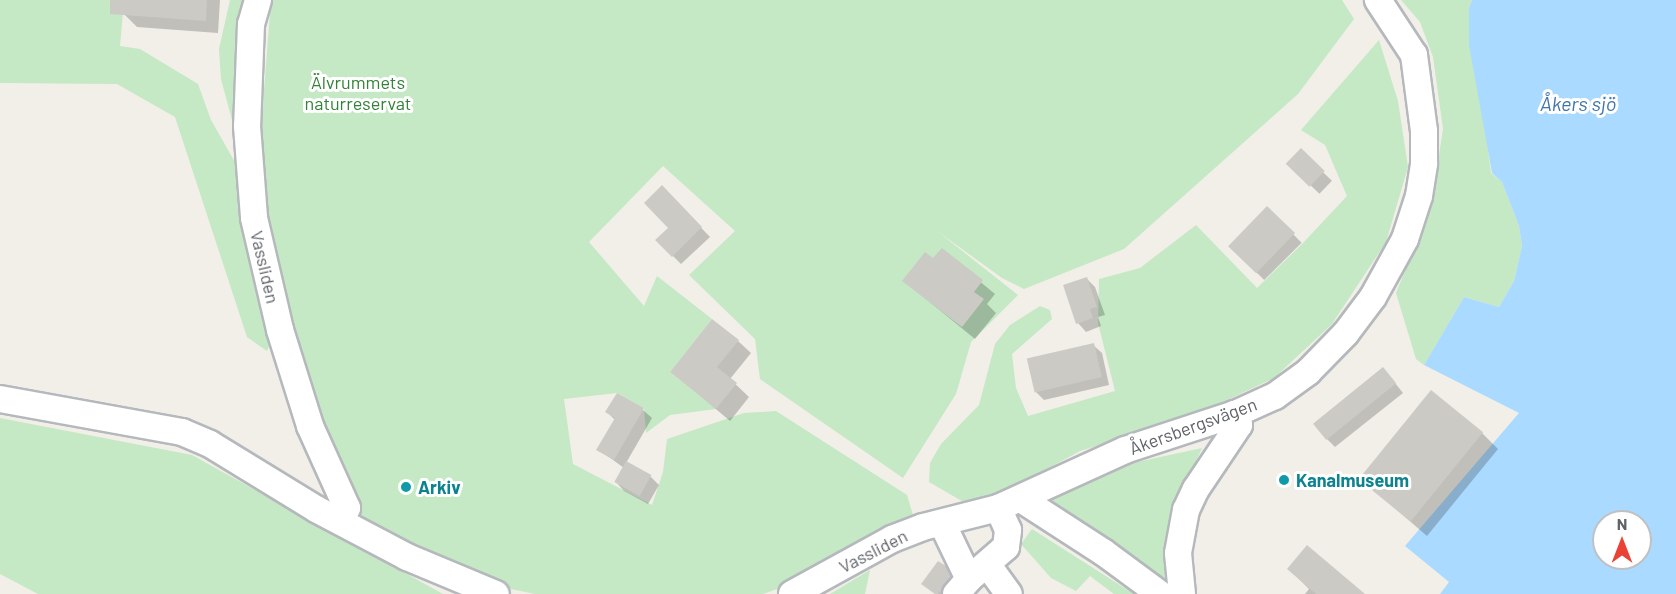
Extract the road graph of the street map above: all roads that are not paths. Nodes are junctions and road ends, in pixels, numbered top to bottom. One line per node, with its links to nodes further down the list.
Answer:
1 (258, 0): 6 (street, Vassliden)
2 (1378, 0): 4 (street, Åkersbergsvägen)
3 (0, 399): 6 (street)
4 (1235, 414): 5 (street, Åkersbergsvägen); 13 (street)
5 (1010, 503): 7 (street, Åkersbergsvägen); 8 (street); 12 (street)
6 (340, 521): 9 (street)
7 (932, 525): 8 (street); 10 (street, Vassliden)
8 (970, 579): 11 (street)
9 (496, 594)
10 (792, 594)
11 (1009, 594)
12 (1160, 594)
13 (1182, 594)

